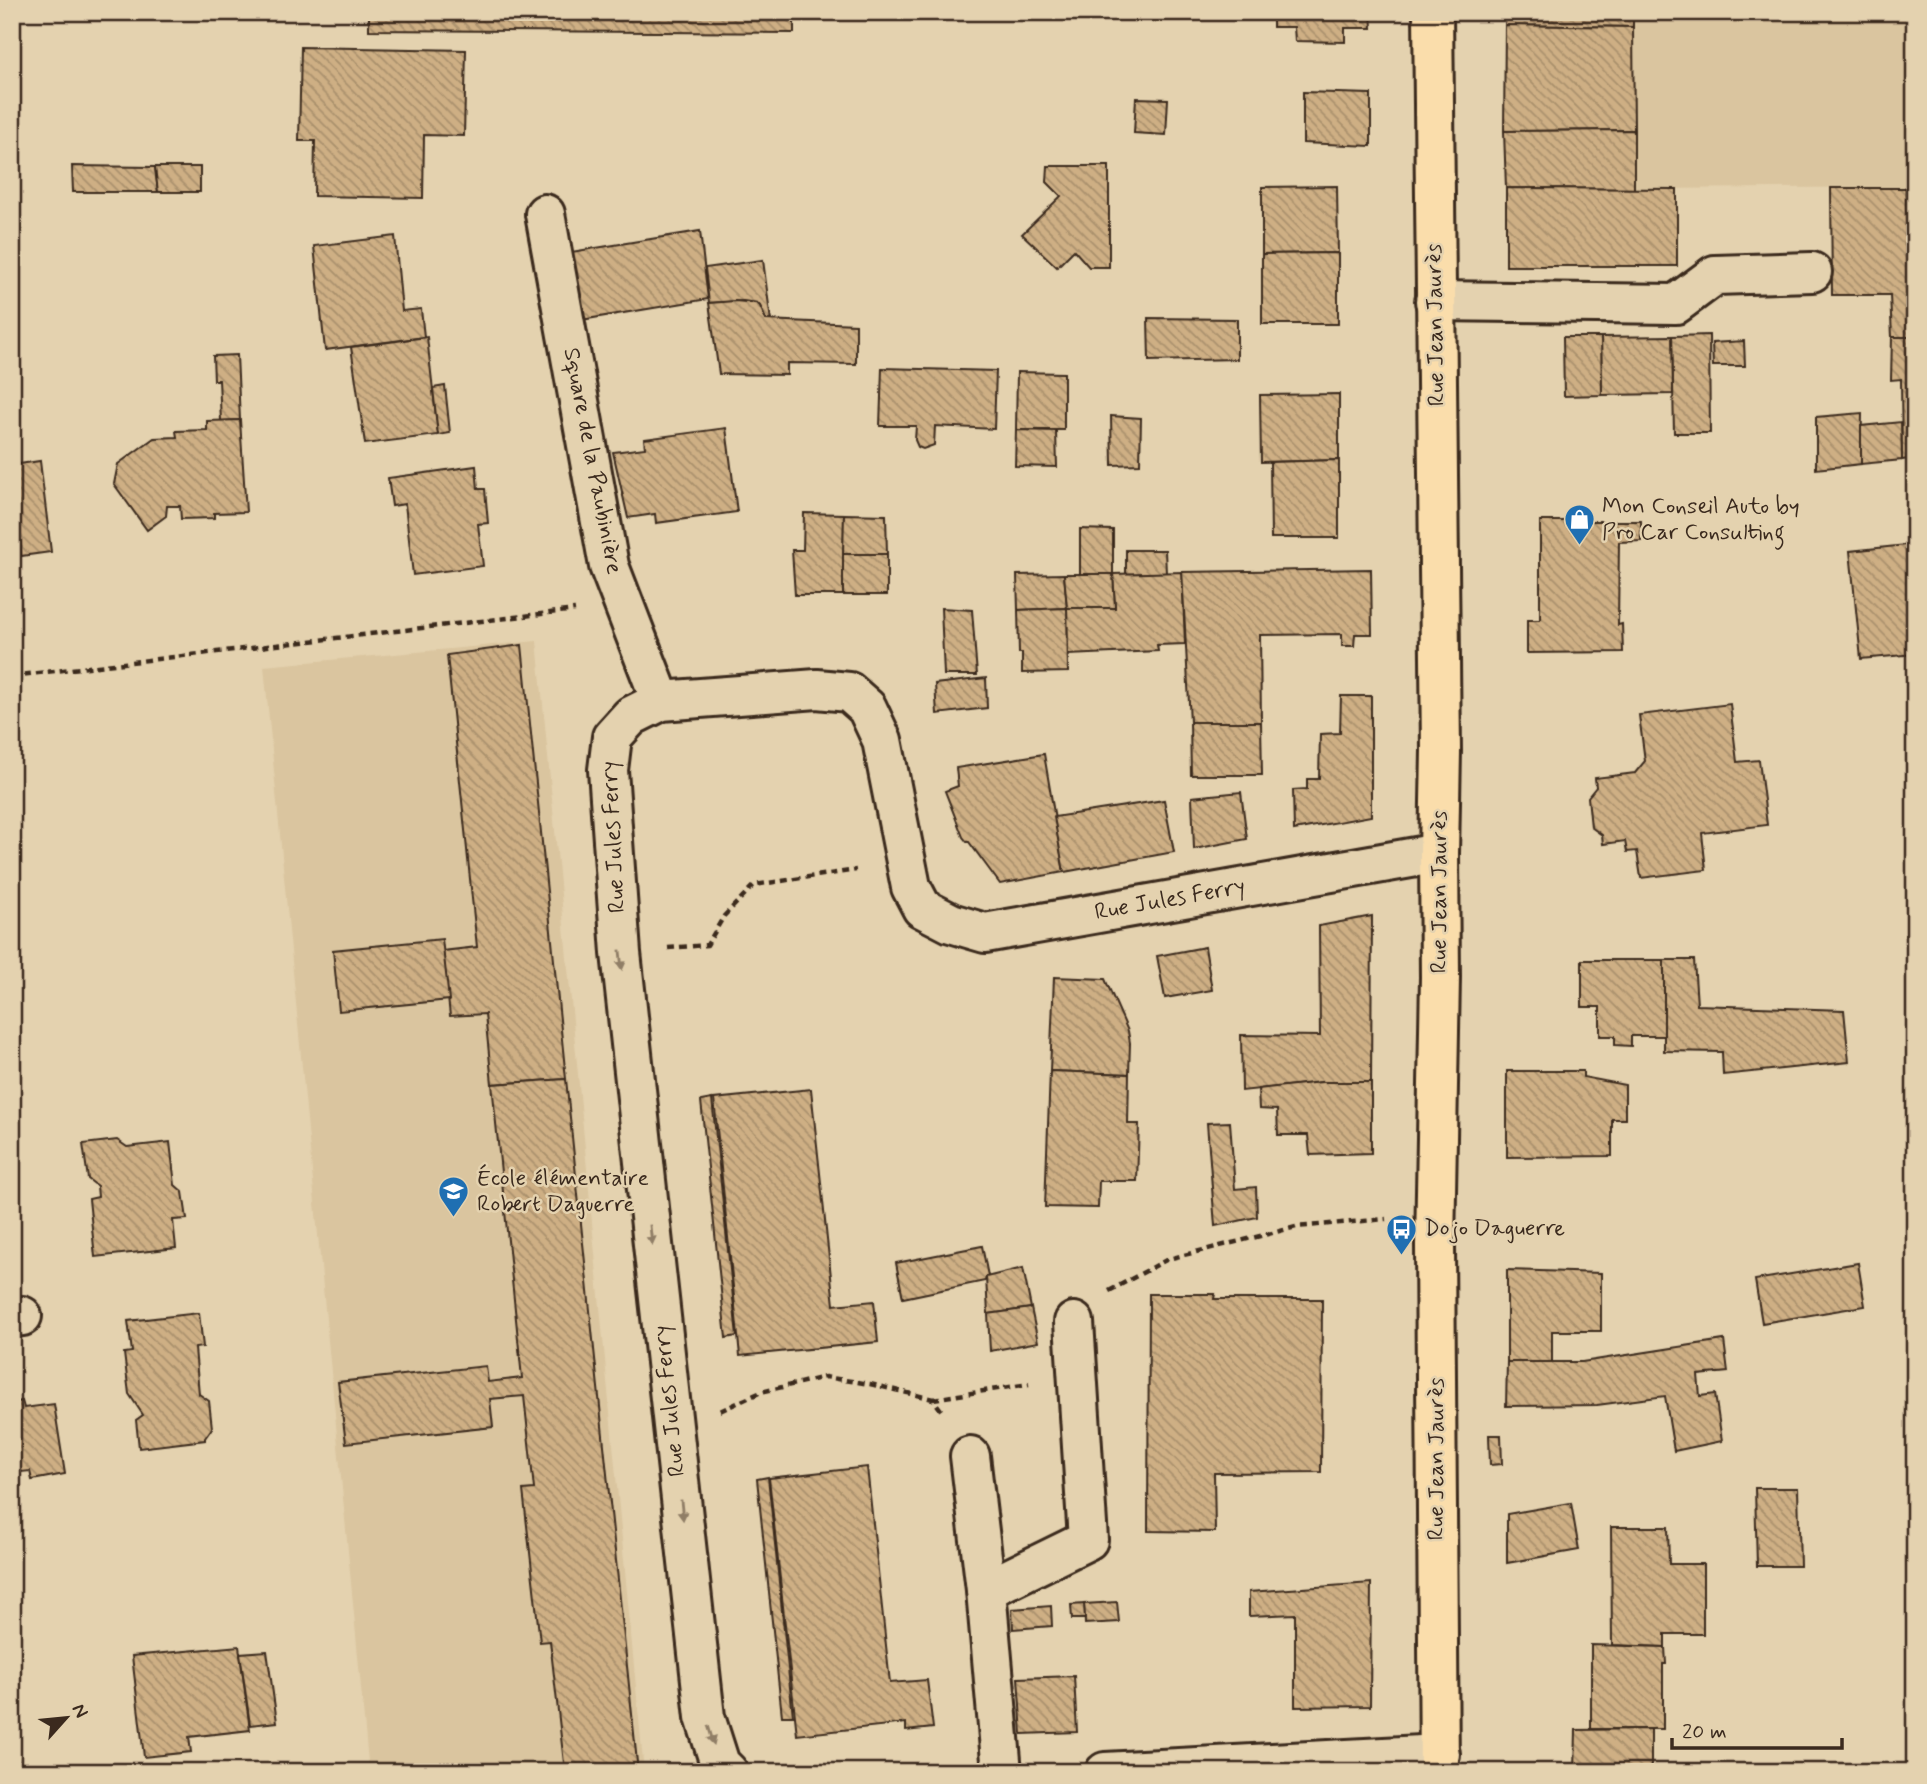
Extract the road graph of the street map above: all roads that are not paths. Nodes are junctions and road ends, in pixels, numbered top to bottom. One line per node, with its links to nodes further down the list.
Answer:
1 (1433, 12): 4 (main road, Rue Jean Jaurès)
2 (545, 214): 5 (street, Square de la Paubinière)
3 (1812, 272): 4 (street)
4 (1435, 301): 6 (main road, Rue Jean Jaurès)
5 (661, 701): 6 (street, Rue Jules Ferry); 11 (street, Rue Jules Ferry, one-way to 11)
6 (1438, 853): 10 (main road, Rue Jean Jaurès)
7 (1074, 1322): 9 (street)
8 (970, 1456): 9 (street)
9 (986, 1590): 12 (street)
10 (1440, 1763): 13 (street)
11 (728, 1772)
12 (1002, 1772)
13 (1105, 1772)

